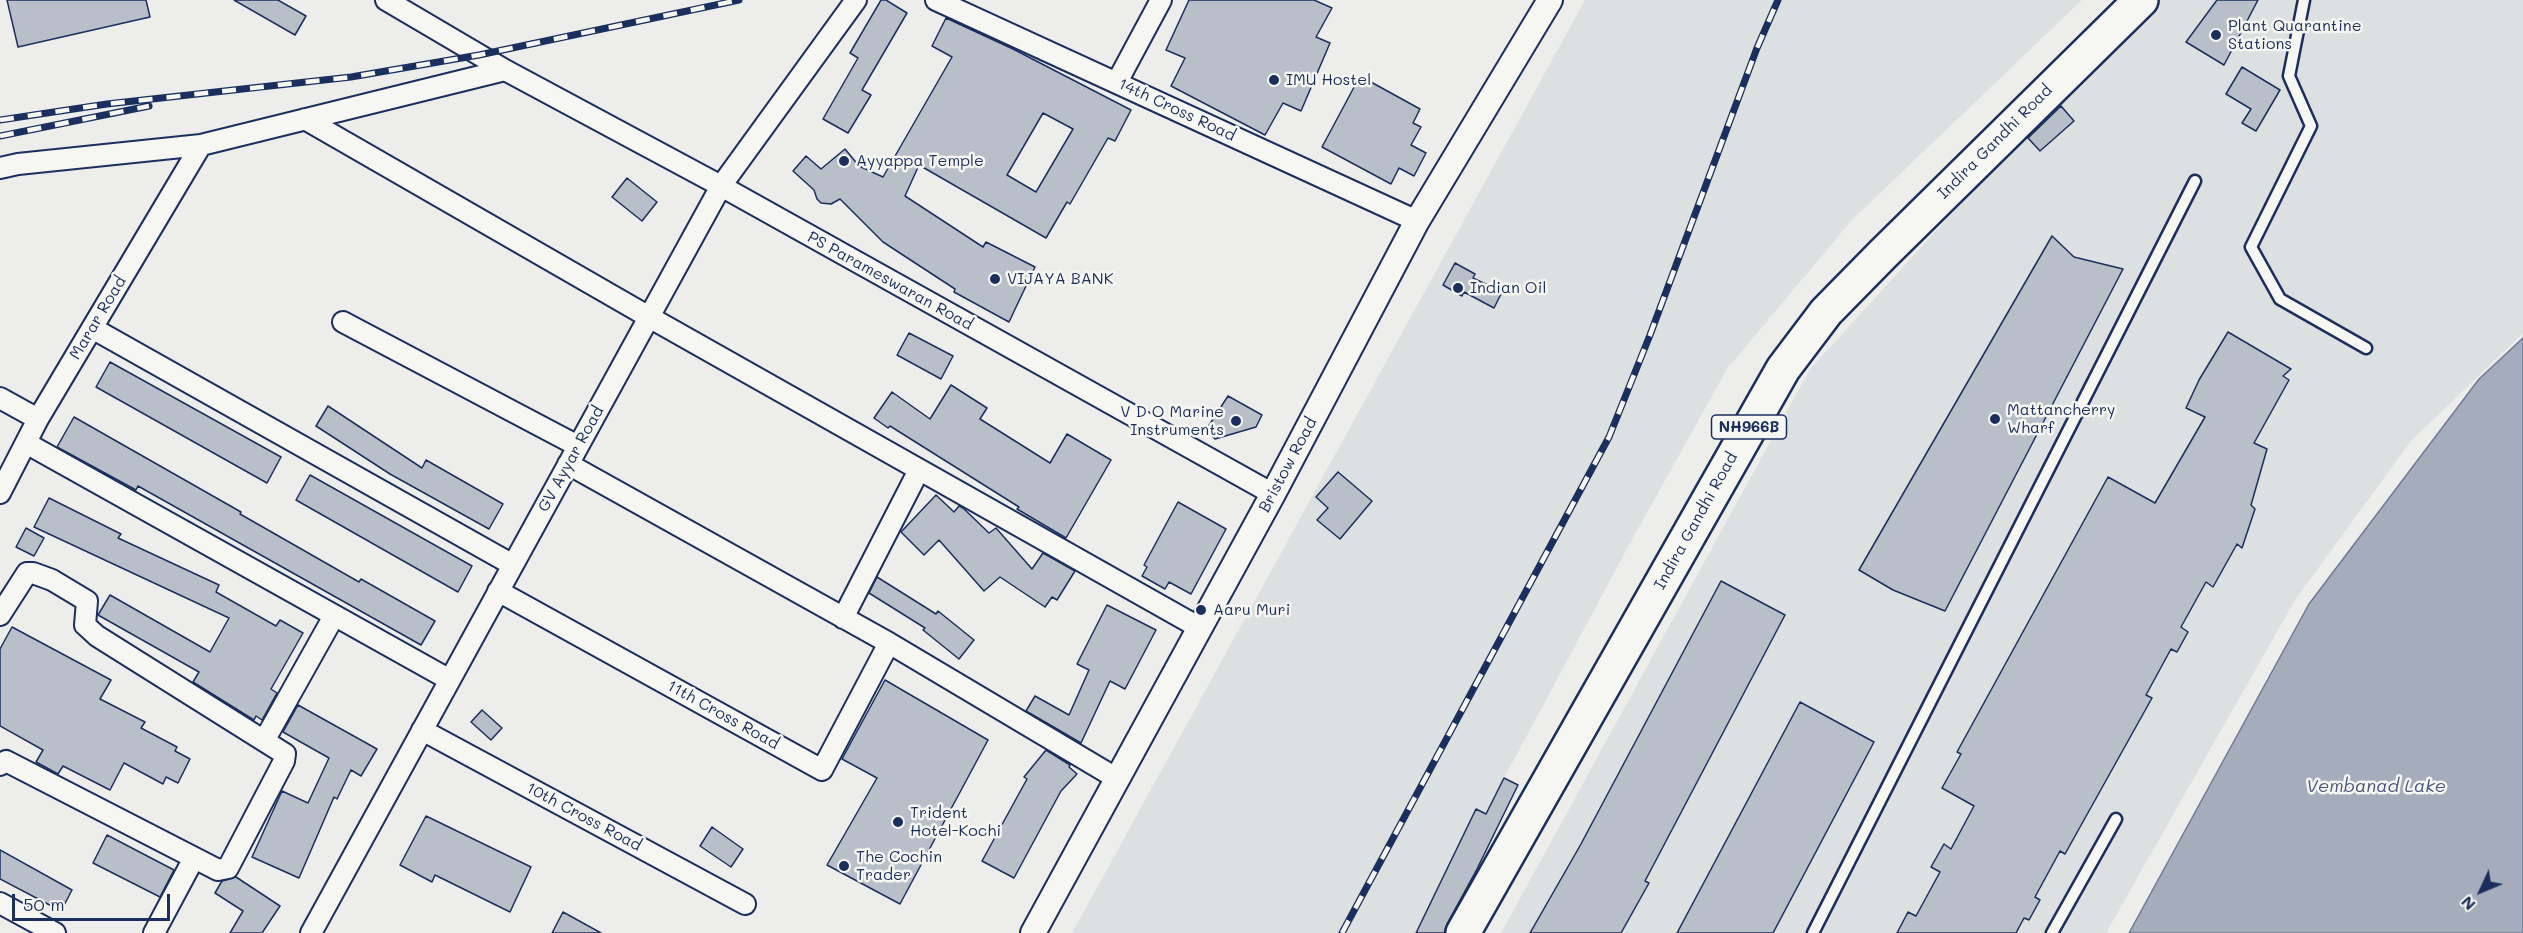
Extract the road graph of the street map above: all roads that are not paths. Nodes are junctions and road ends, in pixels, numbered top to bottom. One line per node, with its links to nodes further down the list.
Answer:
1 (856, 0): 14 (street, GV Ayyar Road)
2 (936, 0): 9 (street, 14th Cross Road)
3 (1161, 0): 9 (street)
4 (1550, 0): 15 (street, Bristow Road)
5 (2140, 0): 49 (highway, Indira Gandhi Road / NH966B)
6 (2304, 0): 19 (lane)
7 (398, 3): 8 (street, PS Parameswaran Road)
8 (505, 70): 10 (street); 14 (street, PS Parameswaran Road)
9 (1117, 82): 15 (street, 14th Cross Road)
10 (305, 119): 11 (street); 16 (street)
11 (201, 145): 12 (street); 18 (street, Marar Road)
12 (0, 168)
13 (2195, 181): 44 (lane)
14 (721, 186): 16 (street, GV Ayyar Road); 27 (street, PS Parameswaran Road)
15 (1417, 221): 27 (street, Bristow Road)
16 (649, 317): 23 (street, GV Ayyar Road); 25 (street)
17 (343, 322): 23 (street)
18 (92, 328): 21 (street, Marar Road); 28 (street)
19 (2366, 348)
20 (0, 398): 21 (street)
21 (38, 419): 22 (street, Marar Road)
22 (26, 442): 26 (street, Marar Road); 31 (street)
23 (578, 446): 24 (street, GV Ayyar Road)
24 (568, 464): 28 (street, GV Ayyar Road); 32 (street)
25 (919, 470): 32 (street); 33 (street)
26 (0, 493)
27 (1273, 494): 33 (street, Bristow Road)
28 (513, 565): 29 (street, GV Ayyar Road)
29 (498, 591): 34 (street, 11th Cross Road); 35 (street, GV Ayyar Road)
30 (0, 615): 37 (street)
31 (334, 615): 35 (street); 37 (street)
32 (843, 618): 34 (street)
33 (1200, 628): 39 (street, Bristow Road)
34 (889, 643): 39 (street)
35 (450, 680): 36 (street, GV Ayyar Road)
36 (422, 730): 43 (street, 10th Cross Road); 47 (street, GV Ayyar Road)
37 (264, 741): 41 (street)
38 (0, 765): 41 (street)
39 (1116, 778): 48 (street, Bristow Road)
40 (2116, 819): 51 (lane)
41 (194, 858): 46 (street)
42 (0, 903): 45 (street)
43 (745, 904)
44 (1814, 930): 50 (lane)
45 (55, 933)
46 (154, 933)
47 (311, 933)
48 (1033, 933)
49 (1463, 933)
50 (1827, 933)
51 (2052, 933)

